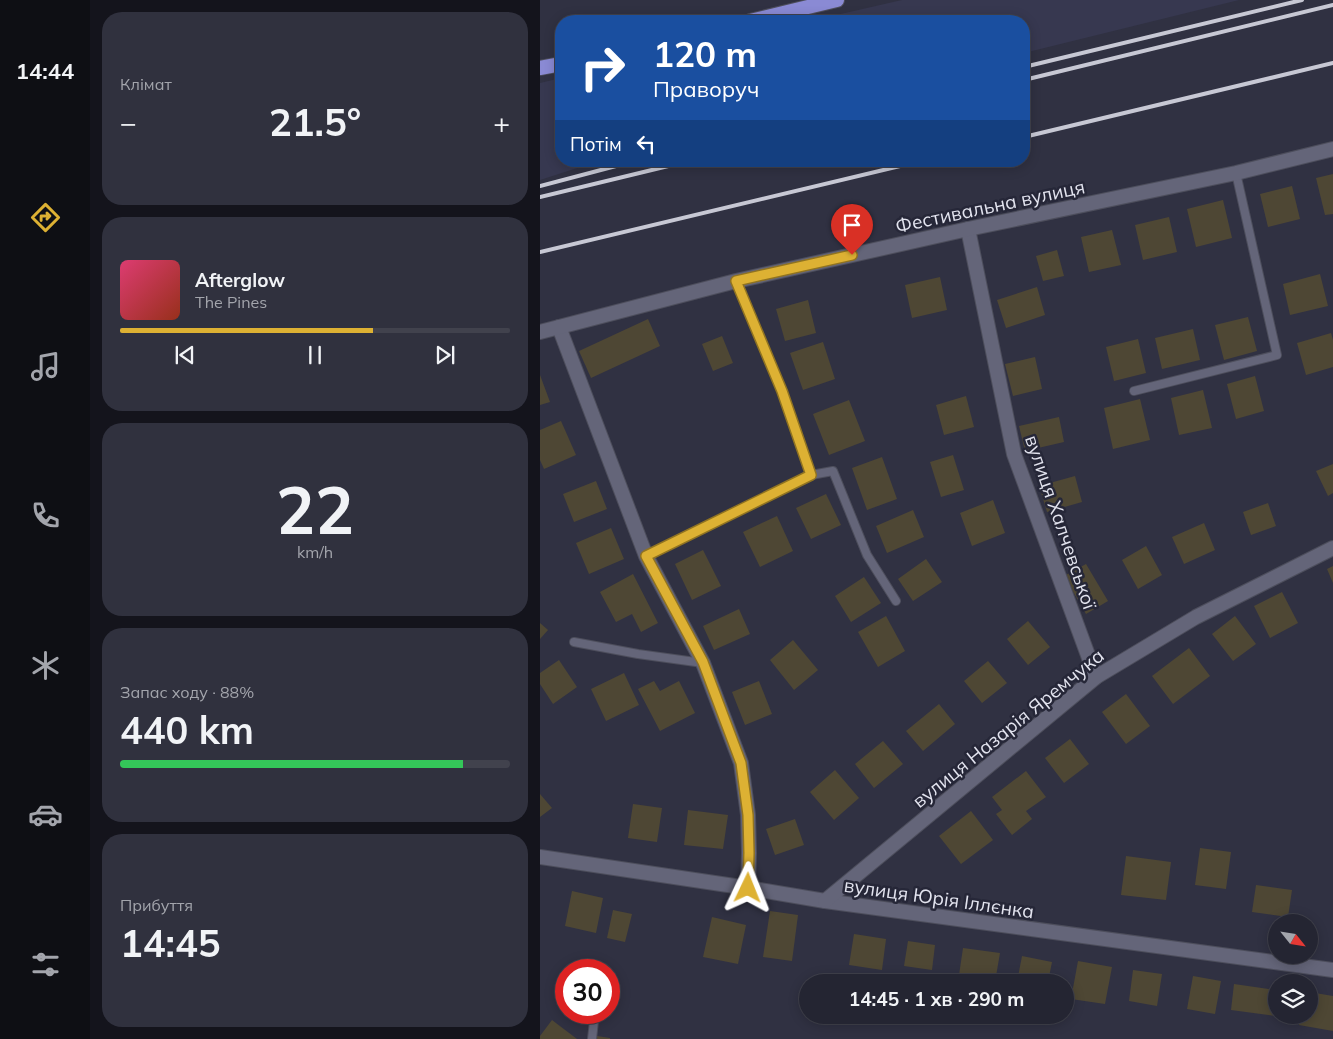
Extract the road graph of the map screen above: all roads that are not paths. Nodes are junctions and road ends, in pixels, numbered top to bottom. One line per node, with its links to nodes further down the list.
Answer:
1 (837, 0): 2 (highway)
2 (775, 15)
3 (555, 65): 4 (highway)
4 (540, 68)
5 (1333, 149): 6 (street, Фестивальна вулиця)
6 (1236, 173): 7 (street, Фестивальна вулиця); 11 (lane)
7 (968, 229): 8 (street, Фестивальна вулиця); 18 (street, вулиця Халчевської)
8 (736, 281): 9 (street, Фестивальна вулиця); 12 (lane)
9 (559, 327): 10 (street, Фестивальна вулиця); 14 (street)
10 (540, 332)
11 (1134, 391)
12 (811, 475): 14 (lane); 15 (lane)
13 (1333, 548): 18 (street, вулиця Назарія Яремчука)
14 (646, 556): 17 (street)
15 (896, 601)
16 (574, 642): 17 (lane)
17 (703, 662): 20 (street)
18 (1096, 677): 21 (street, вулиця Назарія Яремчука)
19 (540, 857): 20 (street, вулиця Юрія Іллєнка)
20 (748, 888): 21 (street, вулиця Юрія Іллєнка)
21 (825, 902): 22 (street, вулиця Юрія Іллєнка)
22 (1333, 970)
23 (594, 1024): 24 (lane)
24 (592, 1039)

